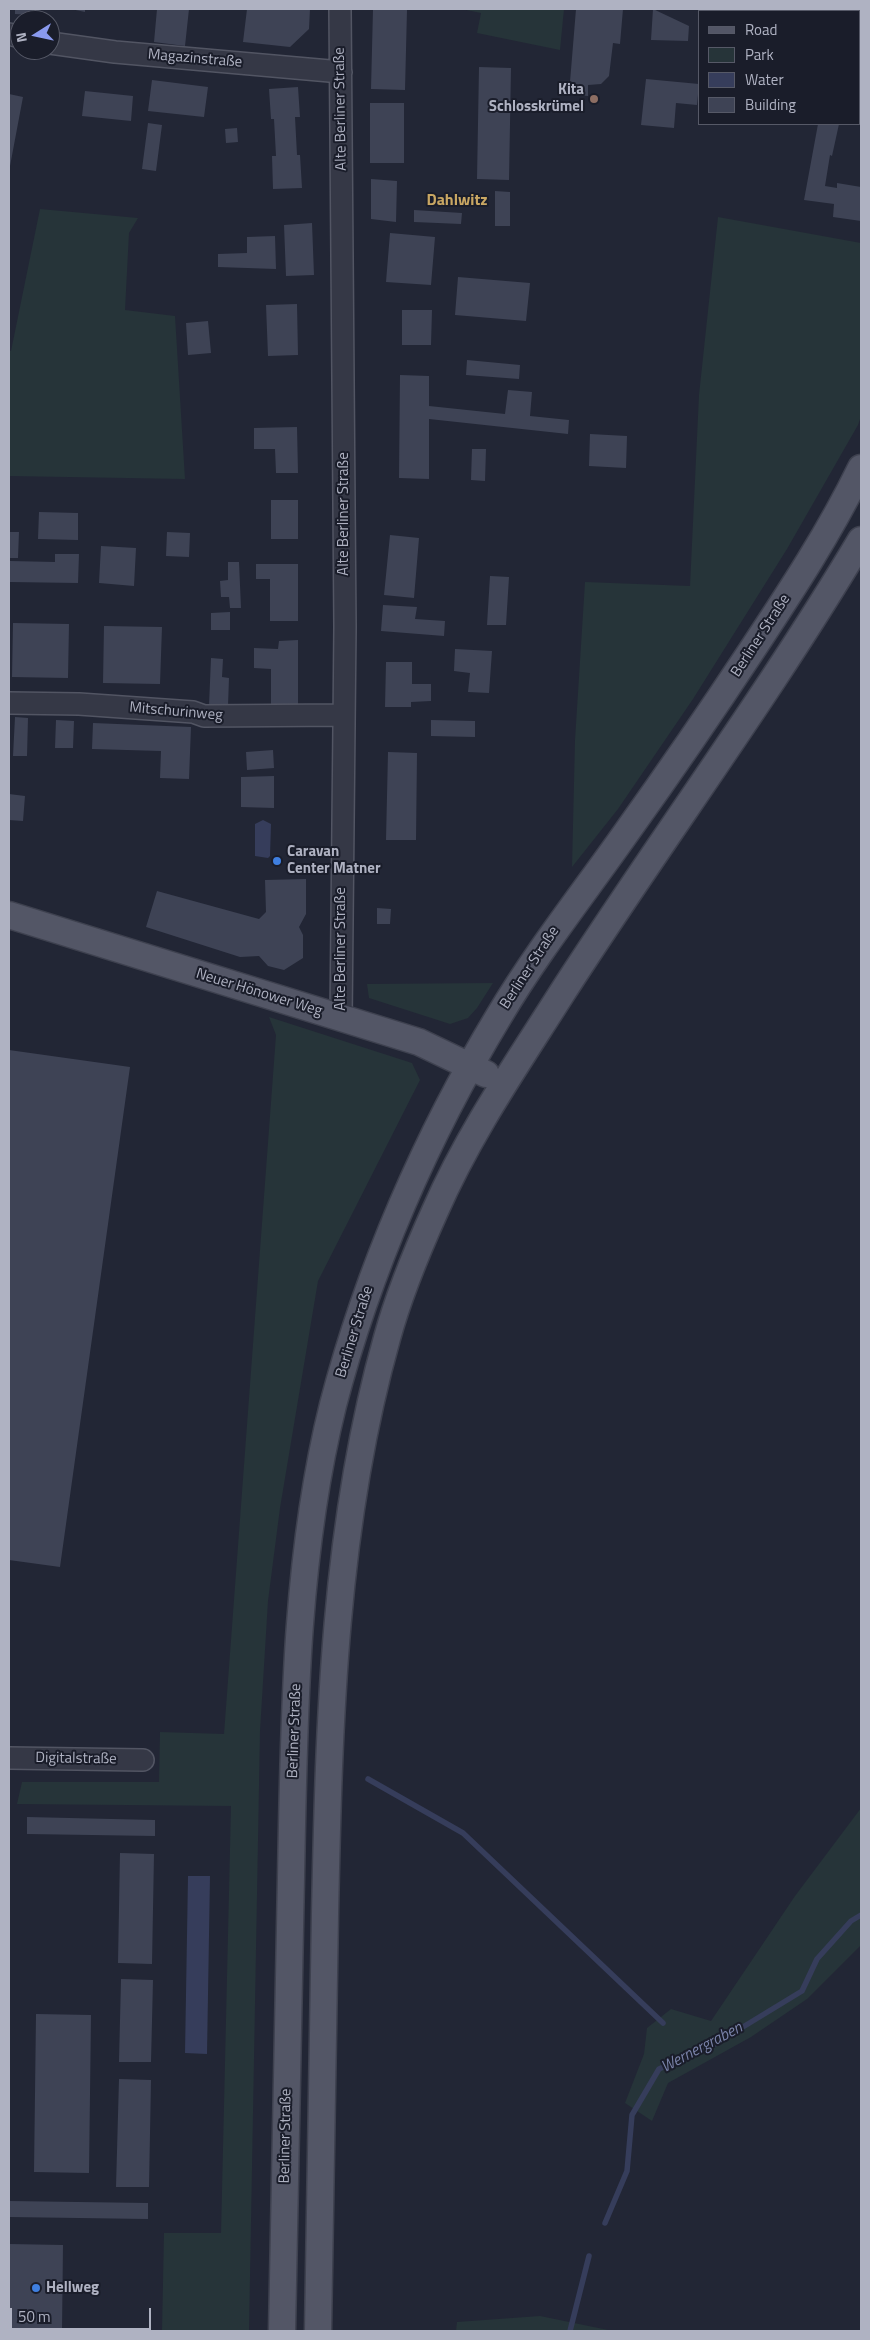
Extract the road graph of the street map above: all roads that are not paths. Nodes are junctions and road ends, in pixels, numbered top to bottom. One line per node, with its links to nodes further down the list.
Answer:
1 (340, 9): 3 (street, Alte Berliner Straße)
2 (60, 45): 3 (street, Magazinstraße)
3 (341, 72): 7 (street, Alte Berliner Straße)
4 (861, 468): 10 (main road, Berliner Straße)
5 (861, 540): 11 (main road)
6 (9, 703): 7 (street, Mitschurinweg)
7 (343, 715): 9 (street, Alte Berliner Straße)
8 (9, 915): 9 (main road, Neuer Hönower Weg)
9 (341, 1019): 10 (main road, Neuer Hönower Weg)
10 (472, 1066): 11 (main road, Neuer Hönower Weg); 14 (main road, Berliner Straße)
11 (504, 1084): 15 (main road)
12 (9, 1758): 13 (street, Digitalstraße)
13 (143, 1760)
14 (282, 2331)
15 (318, 2331)

